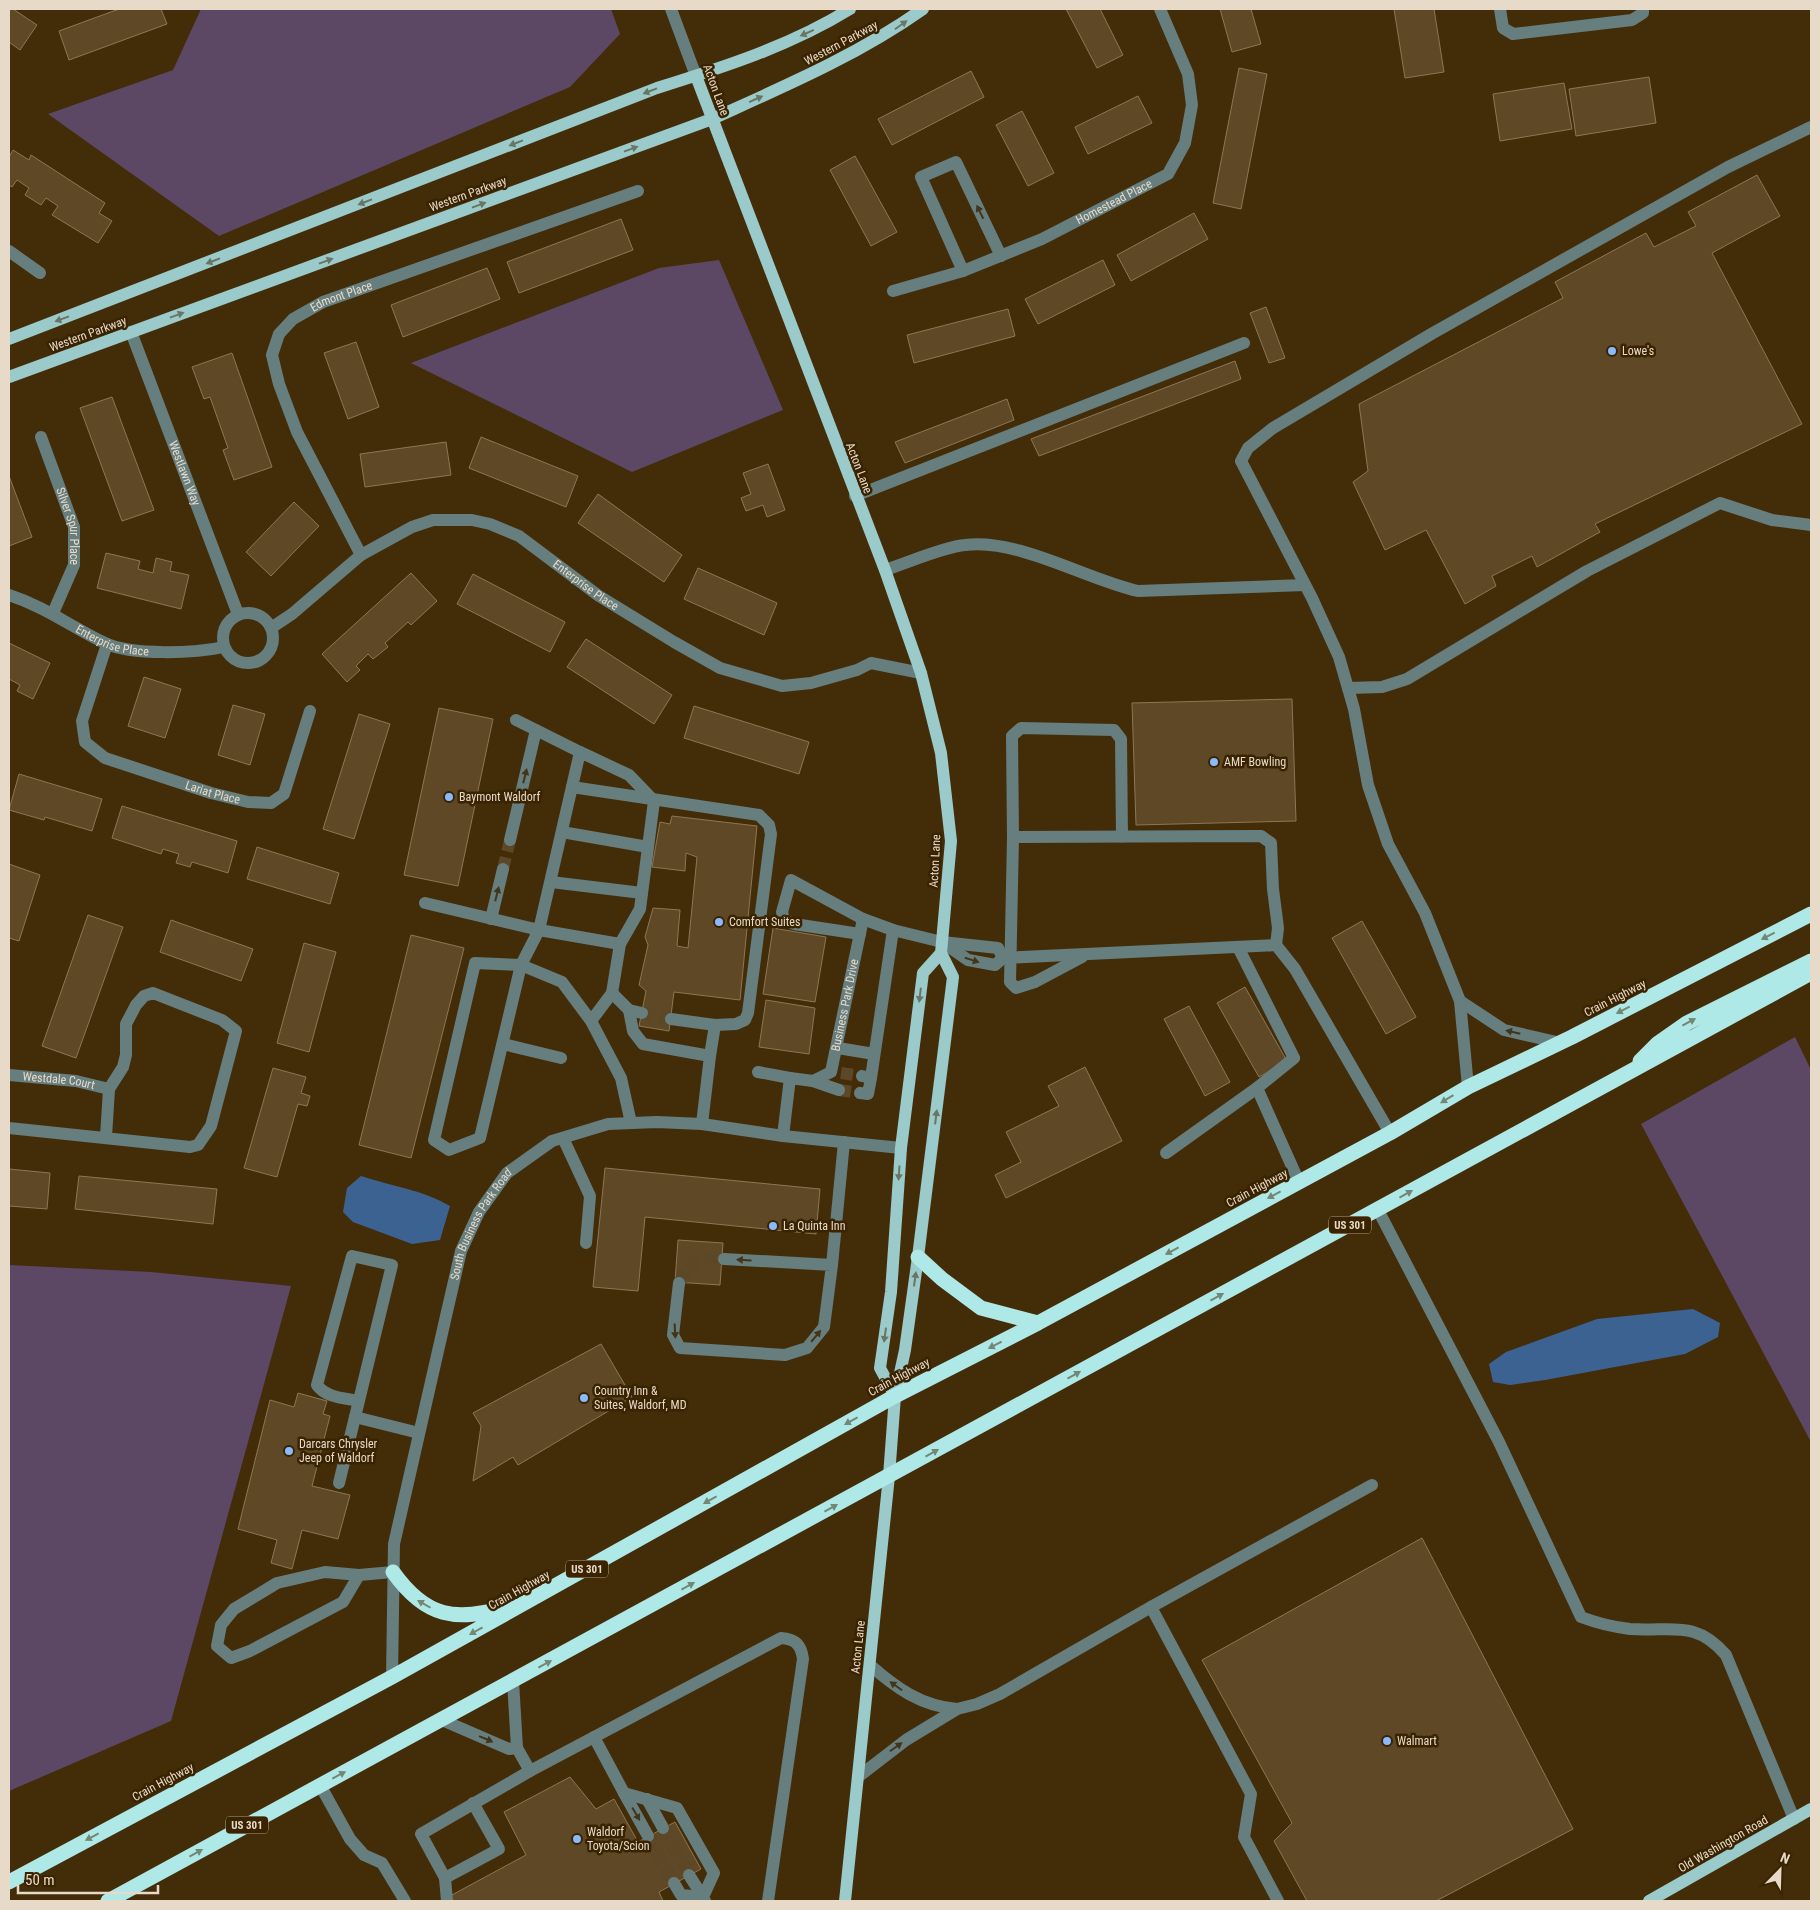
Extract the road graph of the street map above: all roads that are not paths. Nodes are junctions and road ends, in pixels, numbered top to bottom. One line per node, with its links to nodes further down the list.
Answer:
1 (671, 9): 7 (street, Acton Lane)
2 (850, 9): 7 (main road, Western Parkway, one-way to 7)
3 (923, 9): 8 (main road, Western Parkway, one-way to 3)
4 (1160, 9): 12 (street, Homestead Place)
5 (1500, 9): 6 (street)
6 (1643, 9)
7 (696, 76): 8 (main road, Acton Lane); 17 (main road, Western Parkway, one-way to 17)
8 (712, 119): 16 (main road, Western Parkway, one-way to 8); 21 (main road, Acton Lane)
9 (1811, 127): 25 (street)
10 (638, 191): 23 (street, Edmont Place)
11 (9, 251): 14 (street)
12 (1001, 256): 13 (street, Homestead Place); 13 (street, one-way to 13)
13 (963, 271): 15 (street, Homestead Place)
14 (40, 273)
15 (893, 291)
16 (132, 332): 19 (main road, Western Parkway); 28 (street, Westlawn Way)
17 (9, 339)
18 (1244, 343): 21 (street)
19 (9, 377)
20 (40, 438): 27 (street, Silver Spur Place)
21 (855, 496): 24 (main road, Acton Lane)
22 (1811, 525): 33 (street)
23 (360, 555): 29 (street, Enterprise Place); 32 (street, Enterprise Place)
24 (885, 570): 25 (street); 32 (main road, Acton Lane)
25 (1305, 585): 33 (street)
26 (9, 595): 27 (street, Enterprise Place)
27 (53, 613): 30 (street, Enterprise Place)
28 (238, 614): 29 (street); 31 (street)
29 (271, 628): 31 (street)
30 (106, 644): 31 (street, Enterprise Place); 34 (street, Lariat Place)
31 (224, 647)
32 (921, 673): 58 (main road, Acton Lane)
33 (1348, 688): 65 (street)
34 (310, 711)
35 (516, 720): 36 (street)
36 (536, 730): 37 (street); 43 (street, one-way to 36)
37 (580, 752): 38 (street); 39 (street)
38 (572, 787): 39 (street); 40 (street)
39 (654, 801): 44 (street); 70 (street)
40 (562, 832): 44 (street); 46 (street)
41 (1013, 837): 42 (street); 42 (street); 60 (street)
42 (1122, 837): 56 (street)
43 (510, 840)
44 (648, 847): 47 (street)
45 (503, 869): 50 (street, one-way to 45)
46 (550, 882): 47 (street); 52 (street)
47 (642, 893): 55 (street)
48 (425, 903): 50 (street)
49 (1811, 914): 71 (highway, Crain Highway / US 301, one-way to 71)
50 (491, 918): 52 (street)
51 (863, 919): 53 (street); 54 (street, Business Park Drive); 54 (street)
52 (539, 930): 55 (street); 62 (street)
53 (894, 930): 58 (street); 74 (street)
54 (860, 934): 73 (street, Business Park Drive)
55 (620, 944): 64 (street)
56 (1276, 945): 57 (street); 90 (street)
57 (1238, 947): 59 (street); 83 (street)
58 (941, 948): 60 (street); 60 (street, one-way to 60); 95 (main road, one-way to 95); 100 (main road, Acton Lane, one-way to 58)
59 (1085, 955): 60 (street); 60 (street)
60 (1007, 957)
61 (1811, 961): 79 (highway, one-way to 61)
62 (521, 965): 69 (street); 72 (street); 72 (street)
63 (1811, 973): 79 (highway, US 301)
64 (612, 993): 66 (street); 69 (street)
65 (1460, 1001): 71 (street, one-way to 65); 82 (street)
66 (629, 1010): 67 (street); 75 (street)
67 (642, 1012)
68 (671, 1019): 70 (street)
69 (591, 1021): 87 (street)
70 (716, 1025): 75 (street)
71 (1561, 1043): 82 (highway, Crain Highway / US 301)
72 (503, 1044): 76 (street)
73 (838, 1048): 74 (street); 81 (street, Business Park Drive)
74 (874, 1054): 86 (street)
75 (710, 1056): 88 (street)
76 (561, 1058)
77 (758, 1072): 80 (street)
78 (9, 1075): 84 (street, Westdale Court)
79 (1624, 1075): 98 (highway, US 301, one-way to 79)
80 (790, 1078): 81 (street); 91 (street)
81 (813, 1081): 85 (street)
82 (1468, 1087): 90 (highway, Crain Highway / US 301, one-way to 90)
83 (1257, 1088): 96 (street); 97 (street)
84 (109, 1089): 92 (street); 92 (street)
85 (839, 1090)
86 (860, 1093)
87 (630, 1123): 88 (street, South Business Park Road); 93 (street, South Business Park Road)
88 (702, 1124): 91 (street, South Business Park Road)
89 (9, 1128): 92 (street)
90 (1390, 1133): 97 (highway, Crain Highway / US 301)
91 (783, 1136): 94 (street, South Business Park Road)
92 (106, 1137)
93 (563, 1138): 99 (street); 108 (street, South Business Park Road)
94 (844, 1142): 95 (street, South Business Park Road); 102 (street)
95 (901, 1148): 105 (main road, one-way to 105)
96 (1166, 1153)
97 (1299, 1182): 104 (highway, Crain Highway / US 301, one-way to 104)
98 (1378, 1210): 109 (highway, US 301, one-way to 98); 130 (street)
99 (586, 1243)
100 (918, 1257): 104 (highway); 105 (main road, Acton Lane, one-way to 100)
101 (724, 1258): 102 (street, one-way to 101)
102 (832, 1265): 103 (street, one-way to 102)
103 (679, 1283)
104 (1038, 1322): 105 (highway, Crain Highway / US 301, one-way to 105)
105 (896, 1396): 109 (main road, Acton Lane); 114 (highway, Crain Highway / US 301, one-way to 114)
106 (359, 1401): 106 (street); 107 (street)
107 (355, 1417): 108 (street); 110 (street)
108 (419, 1433): 112 (street, South Business Park Road)
109 (889, 1476): 116 (main road, Acton Lane); 118 (highway, US 301, one-way to 109)
110 (340, 1484)
111 (1372, 1485): 115 (street)
112 (393, 1572): 113 (street); 114 (highway, one-way to 112); 117 (street, South Business Park Road)
113 (359, 1575): 113 (street)
114 (569, 1580): 117 (highway, Crain Highway / US 301, one-way to 117)
115 (1151, 1607): 119 (street); 143 (street)
116 (870, 1664): 119 (street, one-way to 116); 124 (main road, Acton Lane)
117 (392, 1677): 135 (highway, Crain Highway / US 301, one-way to 135)
118 (513, 1682): 120 (highway, US 301); 122 (street)
119 (957, 1709): 124 (street, one-way to 119)
120 (442, 1720): 122 (street, one-way to 122); 125 (highway, US 301, one-way to 120)
121 (594, 1737): 123 (street); 126 (street); 141 (street)
122 (517, 1748): 123 (street)
123 (530, 1771): 128 (street)
124 (858, 1777): 142 (main road, Acton Lane)
125 (320, 1785): 138 (highway, US 301, one-way to 125); 139 (street)
126 (624, 1793): 127 (street); 132 (street, one-way to 132)
127 (647, 1799): 131 (street); 137 (street)
128 (474, 1803): 134 (street); 134 (street)
129 (1811, 1809): 130 (main road, Old Washington Road)
130 (1794, 1819): 144 (main road, Old Washington Road)
131 (663, 1828)
132 (648, 1836)
133 (689, 1875): 137 (street)
134 (445, 1878): 140 (street)
135 (9, 1882)
136 (674, 1883): 137 (street)
137 (704, 1899)
138 (108, 1901)
139 (405, 1901)
140 (447, 1901)
141 (768, 1901)
142 (845, 1901)
143 (1278, 1901)
144 (1648, 1901)

